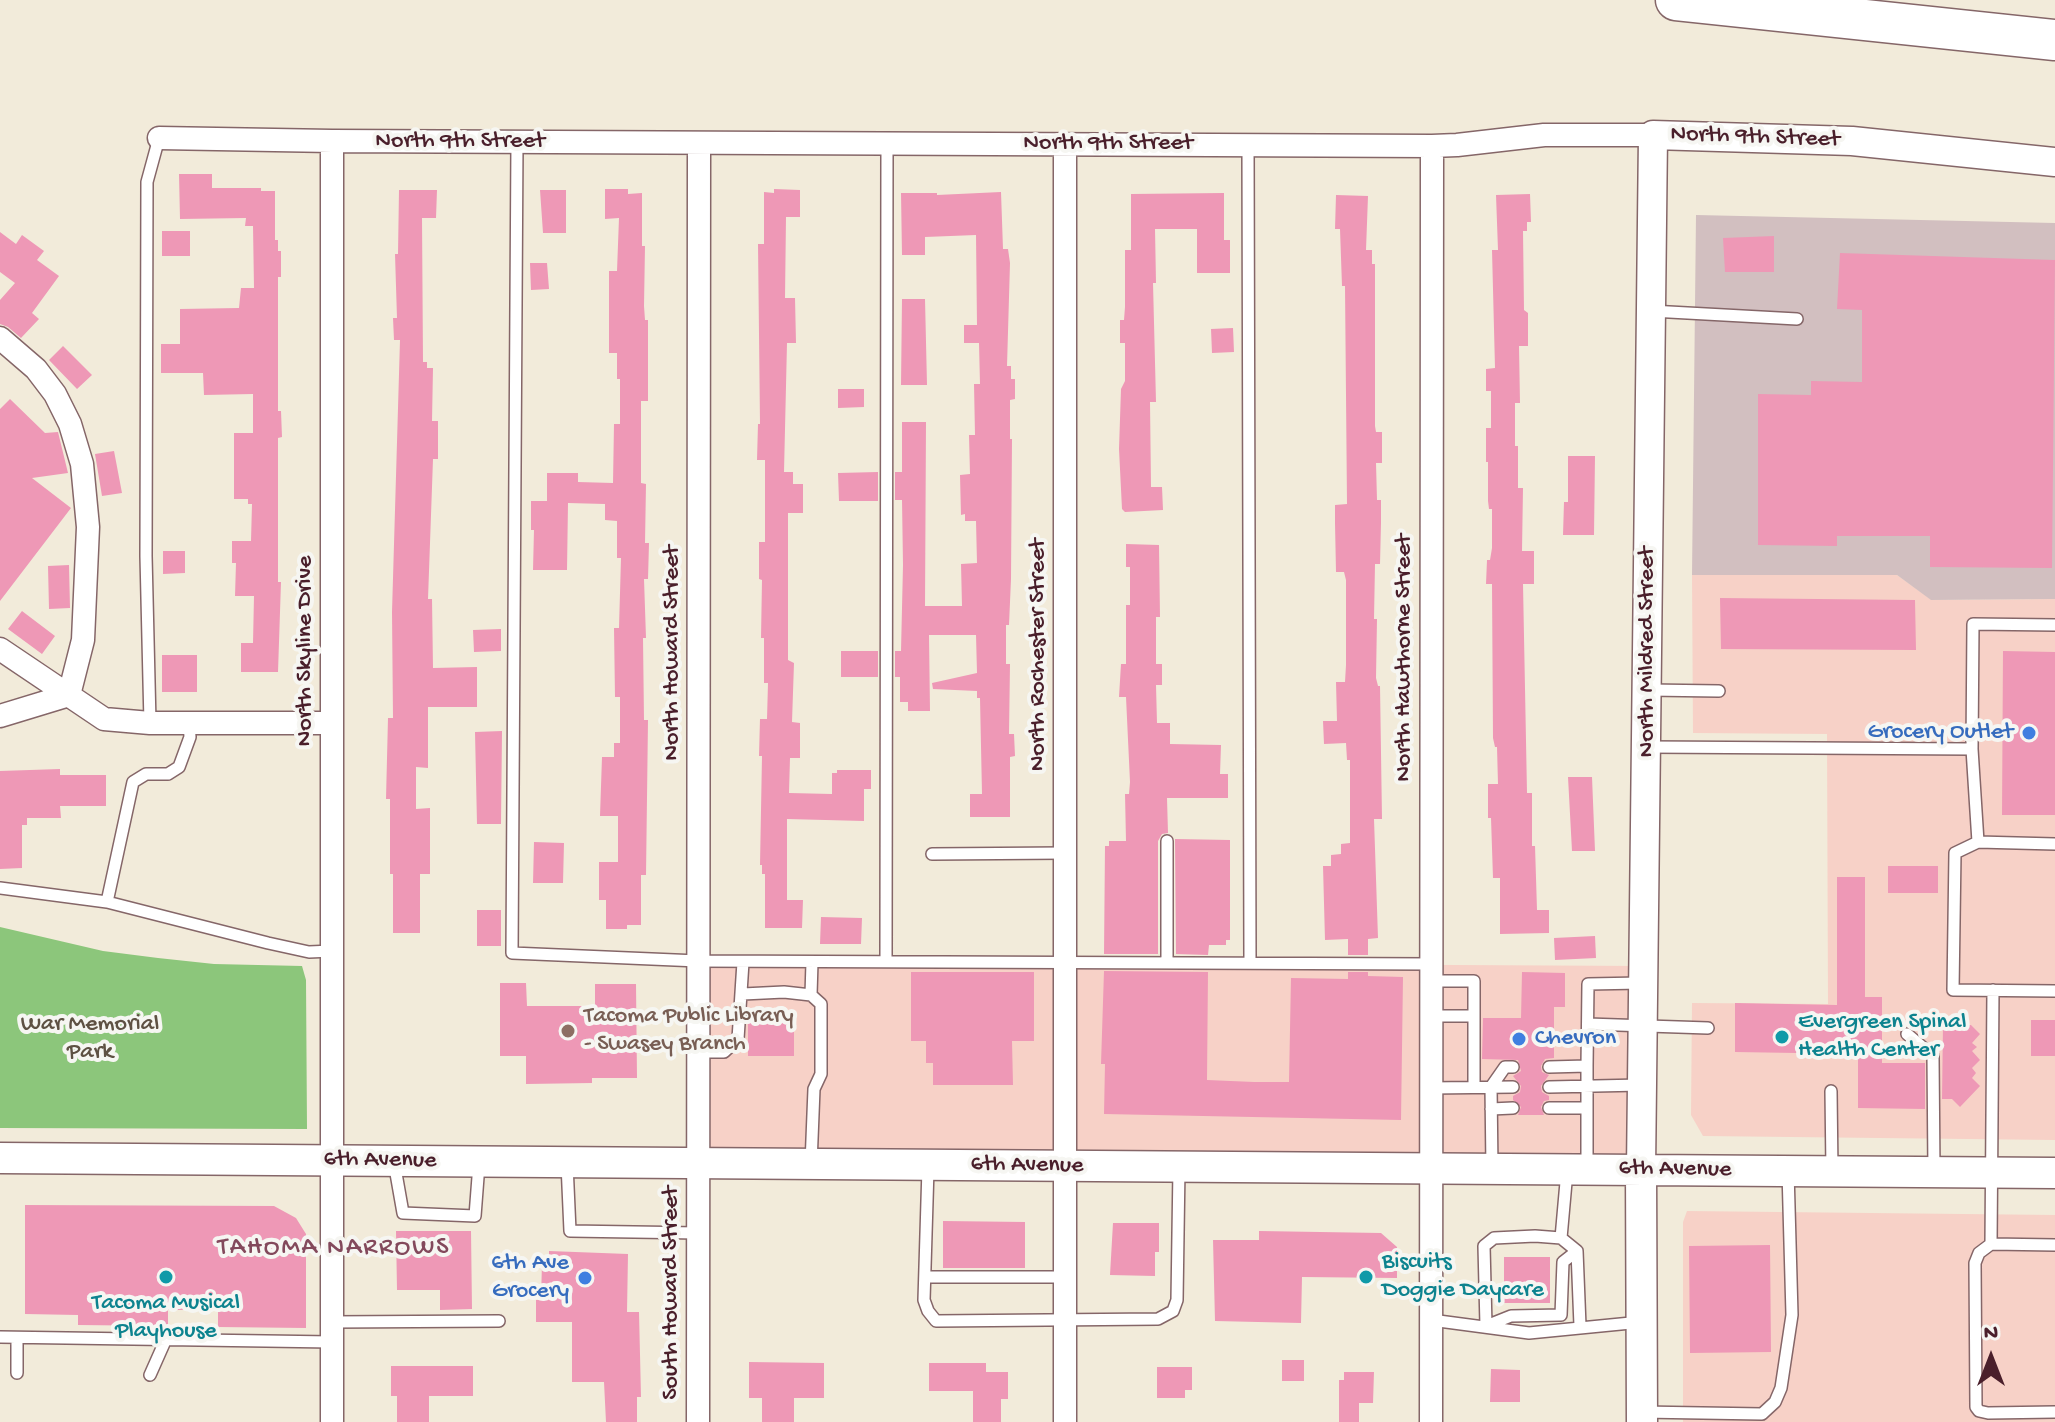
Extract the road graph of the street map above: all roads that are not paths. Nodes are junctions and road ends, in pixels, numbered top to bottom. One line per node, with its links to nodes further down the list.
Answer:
1 (1676, 0): 2 (highway)
2 (2055, 40)
3 (1653, 135): 11 (street, North 9th Street); 12 (street, North 9th Street); 13 (street, North Mildred Street)
4 (159, 138): 5 (street, North 9th Street); 23 (lane)
5 (332, 141): 6 (street, North 9th Street); 24 (street, North Skyline Drive)
6 (517, 142): 7 (street, North 9th Street); 35 (lane)
7 (699, 143): 8 (street, North 9th Street); 35 (street, North Howard Street)
8 (887, 143): 9 (street, North 9th Street); 38 (lane)
9 (1065, 144): 10 (street, North 9th Street); 30 (street, North Rochester Street)
10 (1248, 145): 11 (street, North 9th Street); 41 (lane)
11 (1432, 146): 42 (street, North Hawthorne Street)
12 (2055, 162)
13 (1651, 311): 14 (lane); 18 (street, North Mildred Street)
14 (1797, 319)
15 (0, 338): 20 (street)
16 (2055, 625): 26 (lane)
17 (0, 649): 20 (street)
18 (1648, 690): 19 (lane); 25 (street, North Mildred Street)
19 (1719, 691)
20 (69, 695): 21 (street); 23 (street)
21 (0, 716)
22 (189, 722): 23 (street); 24 (street); 33 (lane)
23 (150, 723)
24 (332, 723): 34 (street, North Skyline Drive)
25 (1648, 747): 26 (lane); 43 (street, North Mildred Street)
26 (1972, 749): 28 (lane)
27 (1167, 841): 40 (lane)
28 (1978, 842): 29 (lane); 44 (lane)
29 (2055, 844)
30 (1065, 853): 31 (lane); 39 (street, North Rochester Street)
31 (932, 854)
32 (0, 888): 33 (lane)
33 (107, 902): 34 (lane)
34 (332, 951): 71 (street, North Skyline Drive)
35 (698, 961): 36 (lane); 54 (street, North Howard Street)
36 (743, 962): 37 (lane); 46 (lane)
37 (812, 962): 38 (lane); 47 (lane)
38 (886, 962): 39 (lane)
39 (1065, 962): 40 (lane); 78 (street, North Rochester Street)
40 (1167, 963): 41 (lane)
41 (1250, 963): 42 (lane)
42 (1431, 973): 48 (street, North Hawthorne Street); 49 (lane)
43 (1644, 983): 50 (lane); 51 (street, North Mildred Street)
44 (1993, 990): 45 (lane); 87 (lane)
45 (2055, 991)
46 (743, 994): 47 (lane); 54 (lane)
47 (811, 995): 76 (lane)
48 (1431, 1016): 49 (lane); 64 (street, North Hawthorne Street)
49 (1474, 1016): 60 (lane)
50 (1588, 1024): 51 (lane); 55 (lane)
51 (1644, 1024): 52 (lane); 59 (street, North Mildred Street)
52 (1708, 1028)
53 (1907, 1034): 86 (lane)
54 (698, 1052): 75 (street, North Howard Street)
55 (1587, 1066): 57 (lane); 58 (lane)
56 (1513, 1067): 61 (lane)
57 (1549, 1067)
58 (1587, 1085): 59 (lane); 63 (lane); 68 (lane)
59 (1643, 1085): 82 (street, North Mildred Street)
60 (1474, 1087): 61 (lane); 64 (lane)
61 (1491, 1087): 62 (lane); 69 (lane)
62 (1513, 1087)
63 (1549, 1087)
64 (1431, 1088): 83 (street, North Hawthorne Street)
65 (1831, 1091): 85 (lane)
66 (1513, 1108): 69 (lane)
67 (1549, 1108): 68 (lane)
68 (1587, 1108): 81 (lane)
69 (1491, 1109): 80 (lane)
70 (0, 1158): 71 (main road, 6th Avenue)
71 (332, 1160): 72 (main road, 6th Avenue); 102 (street, North Skyline Drive)
72 (394, 1161): 73 (main road, 6th Avenue); 73 (lane)
73 (479, 1162): 74 (main road, 6th Avenue)
74 (567, 1163): 75 (main road, 6th Avenue); 89 (lane)
75 (698, 1164): 76 (main road, 6th Avenue); 89 (street, South Howard Street)
76 (811, 1165): 77 (main road, 6th Avenue)
77 (928, 1165): 78 (main road, 6th Avenue); 94 (lane)
78 (1065, 1166): 79 (main road, 6th Avenue); 95 (street, North Rochester Street)
79 (1179, 1168): 83 (main road, 6th Avenue); 96 (lane)
80 (1492, 1169): 81 (main road, 6th Avenue); 83 (main road, 6th Avenue)
81 (1577, 1169): 82 (main road, 6th Avenue); 90 (lane)
82 (1641, 1169): 84 (main road, 6th Avenue); 99 (main road)
83 (1431, 1170): 97 (street, North Hawthorne Street)
84 (1788, 1171): 85 (main road, 6th Avenue); 110 (lane)
85 (1832, 1172): 86 (main road, 6th Avenue)
86 (1934, 1172): 87 (main road, 6th Avenue)
87 (1992, 1172): 88 (main road, 6th Avenue); 91 (lane)
88 (2055, 1173)
89 (698, 1233): 112 (street, South Howard Street)
90 (1561, 1238): 93 (lane); 100 (lane)
91 (1991, 1244): 92 (lane); 108 (lane)
92 (2055, 1245)
93 (1577, 1251): 100 (lane); 101 (lane)
94 (925, 1277): 95 (lane); 96 (lane)
95 (1065, 1277): 96 (street, North Rochester Street)
96 (1065, 1319): 113 (street, North Rochester Street)
97 (1431, 1320): 100 (lane); 114 (street, North Hawthorne Street)
98 (499, 1321): 102 (lane)
99 (1641, 1322): 101 (lane); 109 (main road)
100 (1486, 1326): 101 (lane)
101 (1580, 1326)
102 (332, 1332): 105 (lane); 111 (street, North Skyline Drive)
103 (0, 1337): 104 (lane)
104 (17, 1338): 105 (lane); 106 (lane)
105 (166, 1339): 107 (lane)
106 (17, 1373)
107 (150, 1375)
108 (2055, 1412)
109 (1642, 1417): 110 (lane)
110 (1716, 1418)
111 (332, 1422)
112 (698, 1422)
113 (1065, 1422)
114 (1431, 1422)

